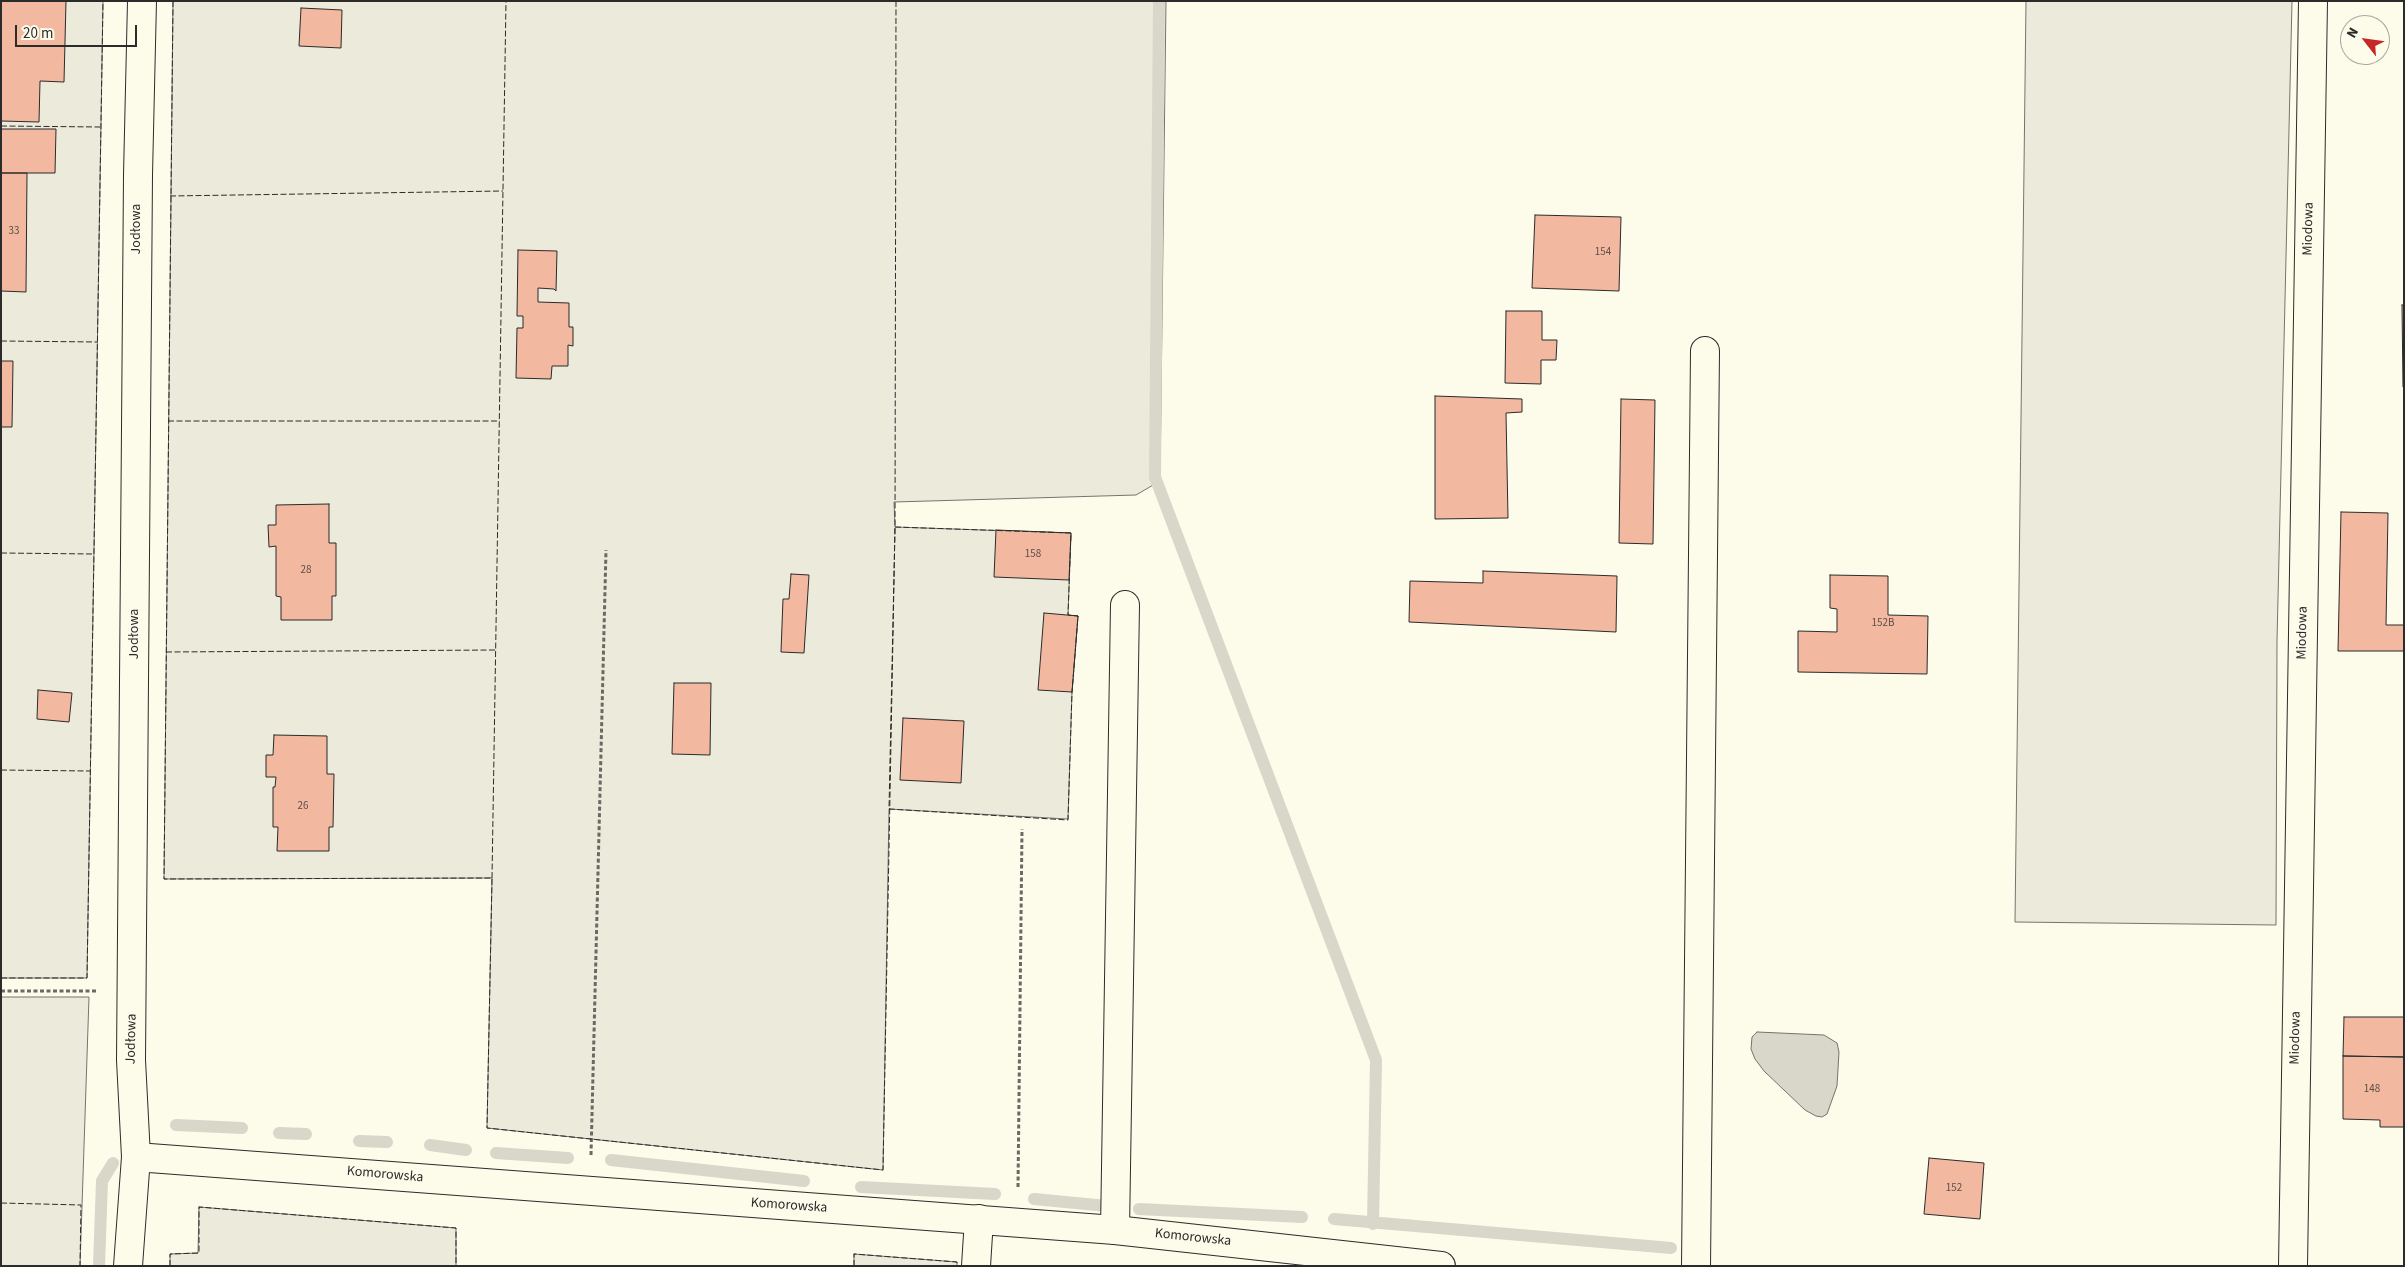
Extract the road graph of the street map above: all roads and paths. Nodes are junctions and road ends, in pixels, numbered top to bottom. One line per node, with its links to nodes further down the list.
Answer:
1 (142, 1): 8 (street, Jodłowa)
2 (2313, 1): 18 (street, Miodowa)
3 (1705, 352): 17 (street)
4 (606, 550): 10 (path)
5 (1125, 605): 13 (street)
6 (1022, 829): 12 (path)
7 (1, 990): 8 (path)
8 (133, 992): 9 (street, Jodłowa)
9 (136, 1157): 10 (street, Komorowska); 14 (street, Jodłowa)
10 (590, 1191): 11 (street, Komorowska)
11 (979, 1220): 12 (street, Komorowska); 15 (street)
12 (1018, 1222): 13 (street, Komorowska)
13 (1116, 1230): 16 (street, Komorowska)
14 (128, 1266)
15 (976, 1266)
16 (1441, 1266)
17 (1696, 1266)
18 (2293, 1266)

